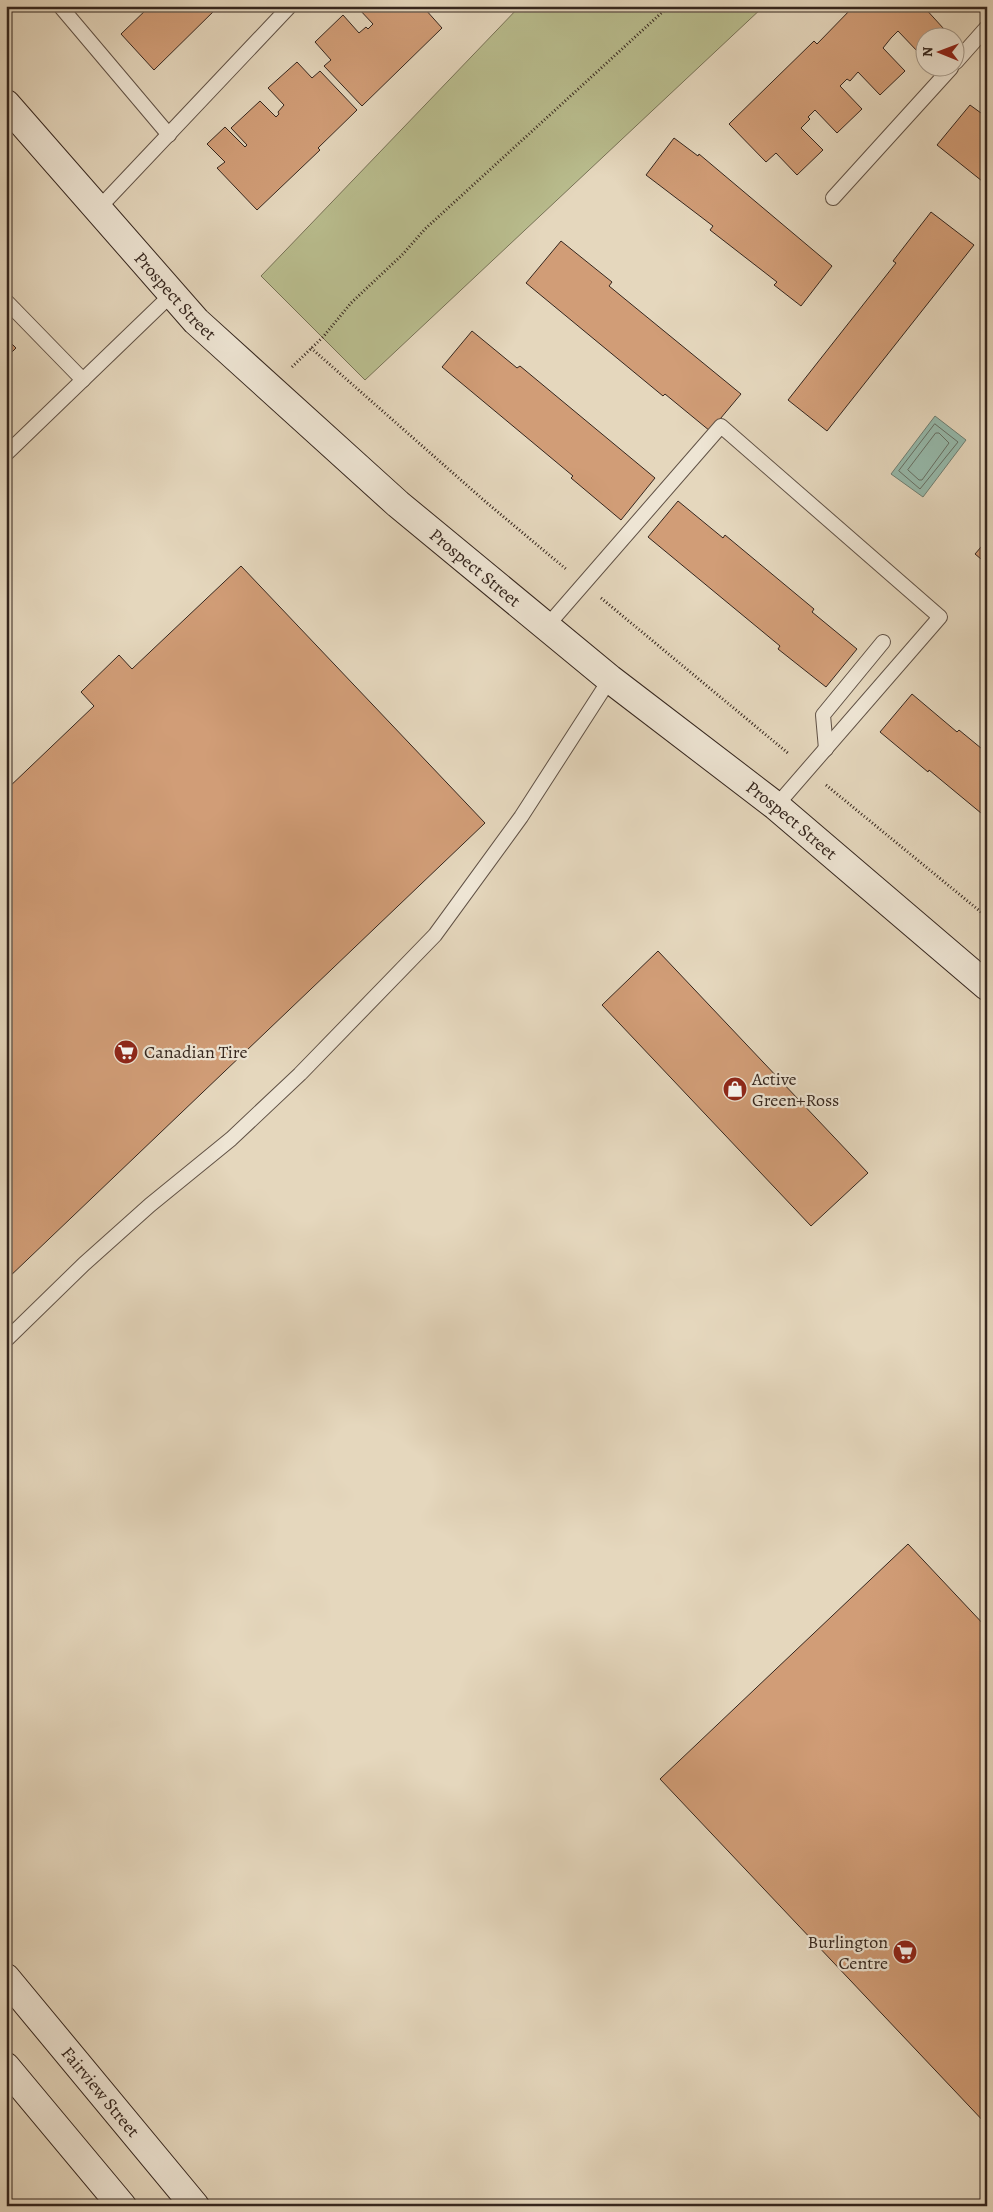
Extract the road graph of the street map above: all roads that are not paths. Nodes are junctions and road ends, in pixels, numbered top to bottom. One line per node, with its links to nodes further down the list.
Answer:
1 (60, 6): 7 (lane)
2 (290, 6): 7 (lane)
3 (987, 27): 4 (lane)
4 (966, 51)
5 (942, 78): 8 (lane)
6 (6, 104): 9 (street, Prospect Street)
7 (169, 135): 9 (lane)
8 (833, 198)
9 (98, 209): 10 (street, Prospect Street)
10 (172, 294): 12 (lane); 14 (street, Prospect Street)
11 (6, 301): 12 (lane)
12 (83, 380): 13 (lane)
13 (6, 454)
14 (548, 626): 16 (street, Prospect Street); 17 (lane)
15 (883, 642): 17 (lane)
16 (610, 679): 18 (street, Prospect Street); 20 (lane)
17 (826, 749): 18 (lane)
18 (776, 806): 19 (street, Prospect Street)
19 (987, 986)
20 (6, 1340)
21 (6, 1978): 24 (street, Fairview Street)
22 (6, 2067): 23 (street)
23 (122, 2206)
24 (195, 2206)

